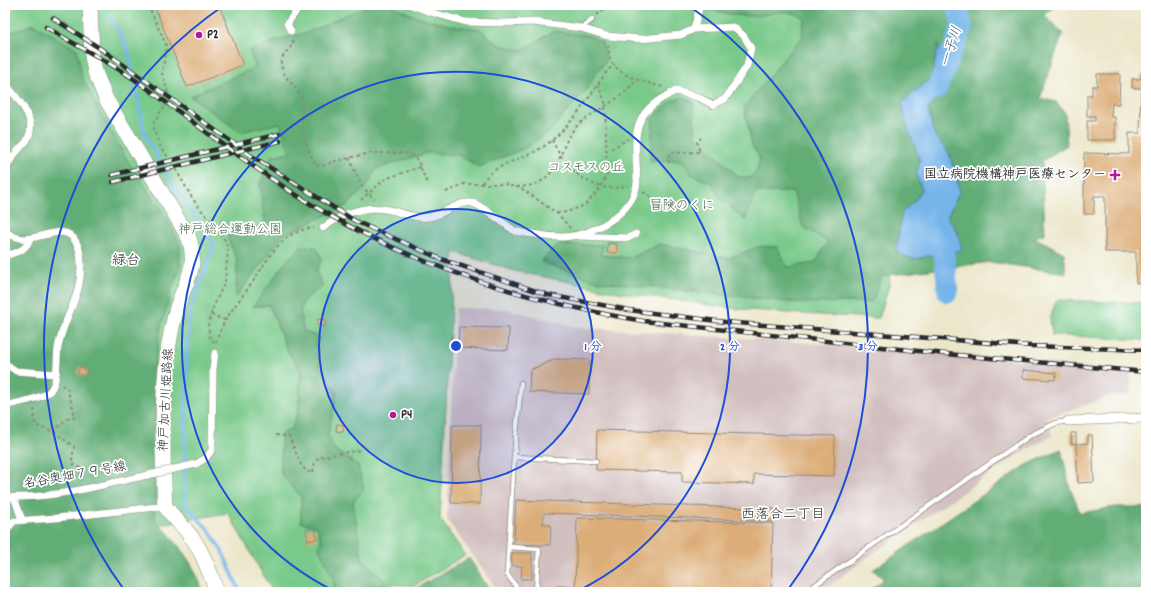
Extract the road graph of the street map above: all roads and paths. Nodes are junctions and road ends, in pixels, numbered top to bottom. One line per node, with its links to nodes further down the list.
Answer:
1 (11, 5): 10 (street)
2 (90, 5): 65 (main road, 神戸加古川姫路線)
3 (148, 5): 47 (path)
4 (296, 5): 14 (street)
5 (411, 5): 12 (street)
6 (464, 5): 7 (lane)
7 (512, 5)
8 (608, 5): 11 (path)
9 (700, 5): 13 (street)
10 (5, 8)
11 (592, 20): 12 (lane)
12 (581, 28): 15 (street)
13 (694, 29): 15 (street); 20 (street)
14 (291, 31): 26 (path)
15 (607, 36): 16 (path)
16 (615, 65): 17 (path); 19 (path)
17 (636, 79): 20 (path); 21 (path)
18 (5, 83): 30 (street)
19 (598, 85): 21 (path); 24 (path)
20 (676, 91): 22 (street)
21 (605, 107): 25 (path); 27 (path)
22 (637, 133): 25 (path); 31 (street)
23 (701, 138): 28 (path)
24 (552, 140): 27 (path); 33 (path)
25 (606, 152): 34 (path)
26 (349, 158): 29 (path); 37 (path)
27 (561, 158): 34 (path); 35 (path)
28 (669, 163)
29 (420, 167): 32 (path); 37 (path)
30 (5, 171)
31 (637, 181): 34 (path); 44 (street)
32 (427, 183)
33 (482, 183): 35 (path); 36 (path)
34 (601, 186): 40 (path)
35 (516, 187): 40 (path)
36 (446, 192)
37 (369, 193): 38 (path); 39 (path)
38 (380, 208): 39 (street); 44 (street)
39 (350, 211): 41 (street)
40 (557, 213): 44 (path)
41 (323, 228): 48 (path)
42 (5, 230): 45 (street)
43 (636, 234): 44 (street)
44 (572, 235)
45 (30, 238): 46 (street); 51 (street)
46 (5, 256)
47 (211, 315): 48 (path); 48 (path)
48 (225, 320)
49 (216, 353): 62 (street, 名谷奥畑７９号線, bridge)
50 (5, 363): 51 (street)
51 (55, 376): 53 (street); 57 (path)
52 (521, 383): 60 (lane)
53 (33, 398): 54 (street); 57 (path)
54 (5, 406)
55 (1146, 418): 56 (street)
56 (1068, 422): 72 (lane)
57 (54, 432): 62 (path)
58 (276, 435): 59 (path)
59 (360, 450)
60 (514, 457): 61 (lane); 68 (lane)
61 (596, 461)
62 (84, 488): 64 (street, 名谷奥畑７９号線)
63 (5, 497): 64 (street, 名谷奥畑７９号線)
64 (14, 497): 66 (street)
65 (165, 506): 66 (street); 69 (main road)
66 (22, 520): 67 (street)
67 (5, 532)
68 (509, 547): 70 (lane); 71 (lane)
69 (217, 592)
70 (520, 592)
71 (536, 592)
72 (805, 592)

